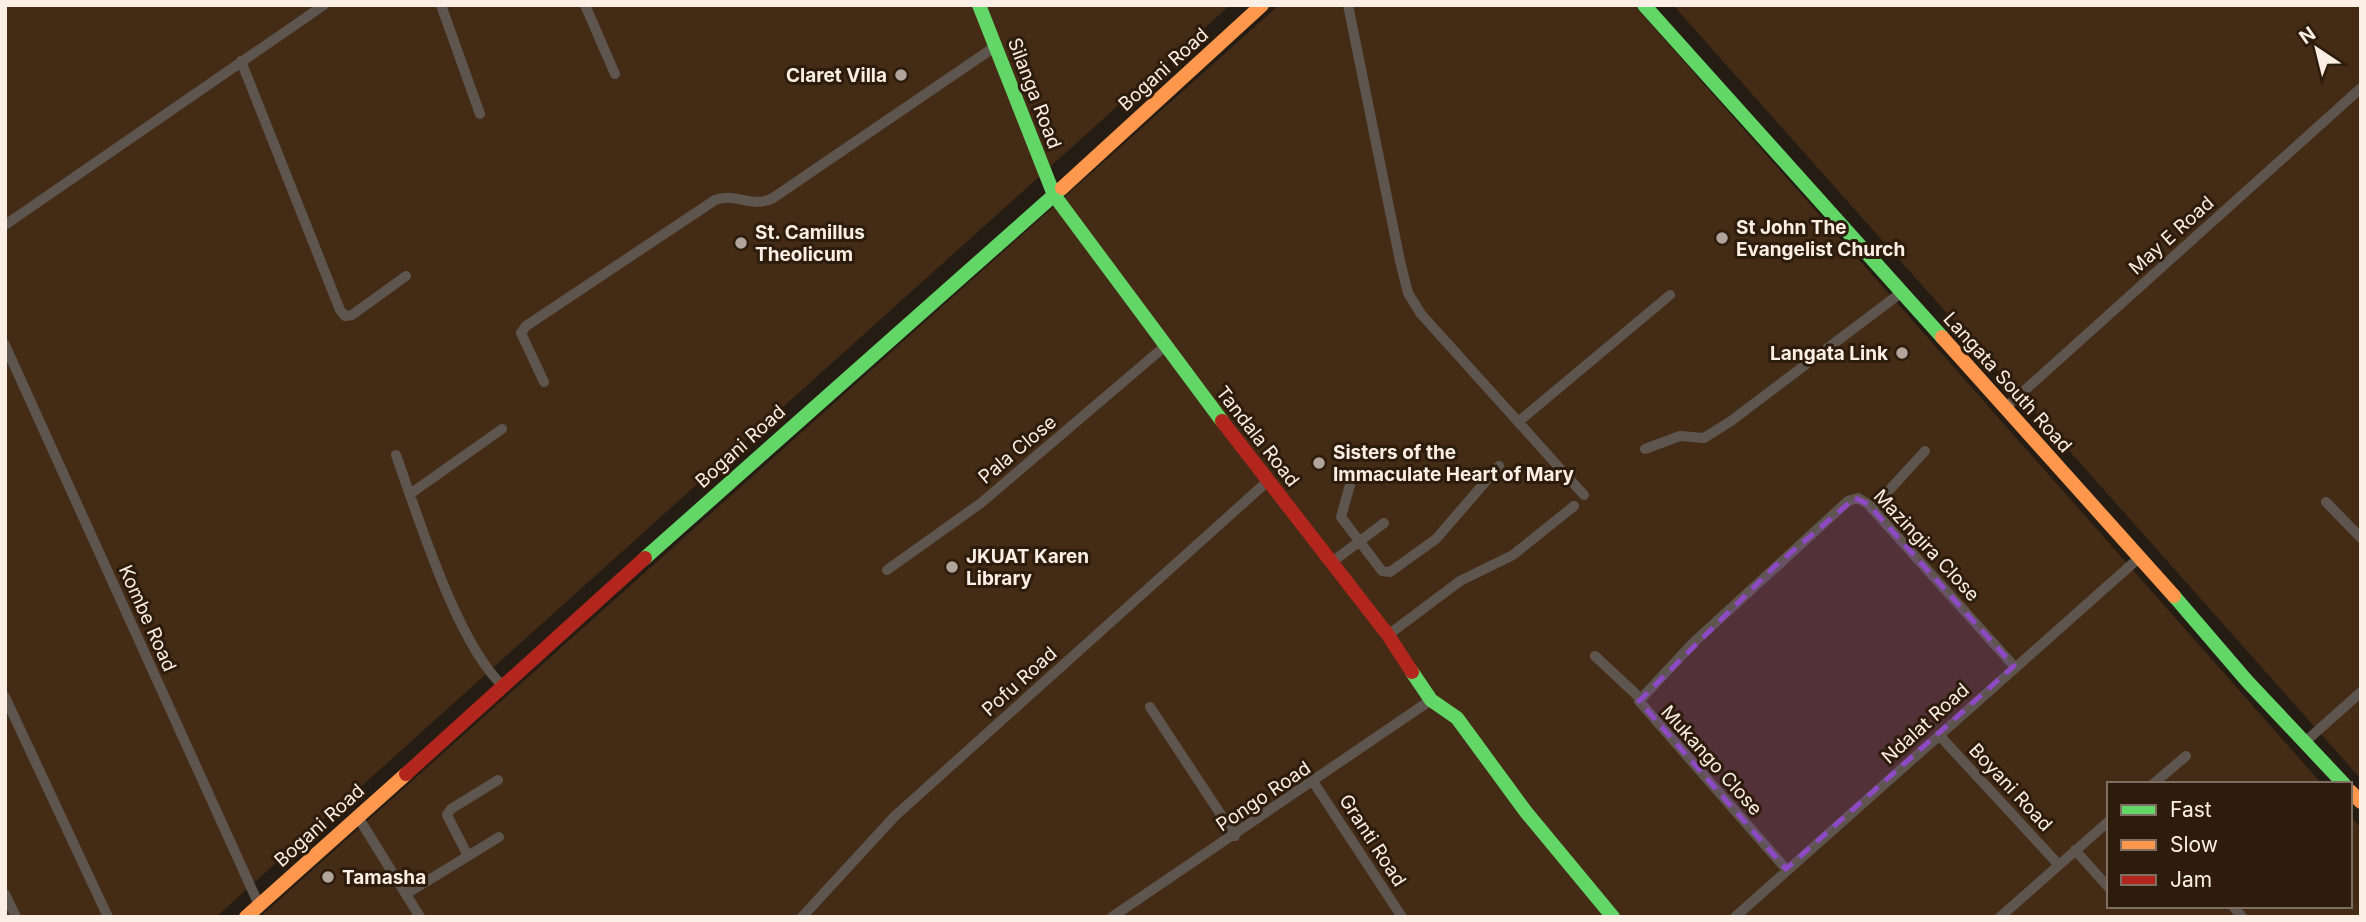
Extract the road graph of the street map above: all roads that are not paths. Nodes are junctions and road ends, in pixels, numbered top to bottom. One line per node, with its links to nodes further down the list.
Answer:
1 (324, 5): 9 (street)
2 (441, 5): 12 (street)
3 (585, 5): 10 (street)
4 (979, 5): 8 (street, Silanga Road)
5 (1262, 5): 13 (street, Bogani Road)
6 (1348, 5): 22 (street)
7 (1644, 5): 16 (street, Langata South Road)
8 (996, 46): 13 (street, Silanga Road); 20 (street)
9 (241, 61): 14 (street); 15 (street)
10 (615, 74)
11 (2361, 88): 21 (street, May E Road)
12 (480, 114)
13 (1054, 195): 19 (street, Tandala Road); 45 (street, Bogani Road)
14 (5, 225)
15 (406, 276)
16 (1902, 292): 21 (street, Langata South Road); 24 (street)
17 (1670, 295): 22 (street)
18 (5, 345): 69 (street, Kombe Road)
19 (1164, 347): 28 (street, Tandala Road); 41 (street, Pala Close)
20 (544, 382)
21 (2005, 408): 38 (street, Langata South Road)
22 (1518, 422): 31 (street)
23 (502, 429): 30 (street)
24 (1645, 449)
25 (1925, 451): 34 (street)
26 (396, 455): 30 (street)
27 (1499, 466): 37 (street)
28 (1269, 480): 39 (street, Tandala Road); 74 (street, Pofu Road)
29 (1350, 485): 37 (street)
30 (410, 494): 45 (street)
31 (1584, 495)
32 (2326, 502): 36 (street)
33 (1574, 506): 42 (street)
34 (1872, 509): 40 (street, Mazingira Close); 44 (street, Mazingira Close)
35 (1384, 523): 37 (street)
36 (2361, 538)
37 (1360, 541): 39 (street)
38 (2140, 557): 44 (street, Ndalat Road); 52 (street, Langata South Road)
39 (1332, 562): 42 (street, Tandala Road)
40 (1776, 566): 48 (street, Mukango Close)
41 (887, 570)
42 (1388, 635): 49 (street, Tandala Road)
43 (1595, 656): 48 (street)
44 (2014, 666): 51 (street, Ndalat Road)
45 (503, 685): 58 (street, Bogani Road)
46 (2361, 692): 52 (street)
47 (5, 697): 71 (street)
48 (1640, 698): 65 (street, Mukango Close)
49 (1431, 700): 57 (street, Pongo Road); 77 (street)
50 (1150, 707): 60 (street)
51 (1938, 735): 64 (street, Boyani Road); 65 (street, Ndalat Road)
52 (2305, 742): 56 (street, Langata South Road)
53 (2186, 757): 55 (street)
54 (498, 780): 63 (street)
55 (2155, 782)
56 (2342, 782)
57 (1314, 783): 60 (street, Pongo Road); 76 (street, Granti Road)
58 (358, 817): 68 (street); 69 (street, Bogani Road)
59 (2107, 823): 62 (street)
60 (1235, 836): 75 (street, Pongo Road)
61 (499, 837): 63 (street)
62 (2075, 850): 64 (street); 66 (street)
63 (468, 856): 68 (street)
64 (2058, 864): 79 (street)
65 (1786, 869): 78 (street, Ndalat Road)
66 (2107, 886)
67 (5, 894): 70 (street)
68 (406, 894): 73 (street)
69 (259, 905): 72 (street, Bogani Road)
70 (16, 917)
71 (108, 917)
72 (246, 917)
73 (420, 917)
74 (802, 917)
75 (1112, 917)
76 (1402, 917)
77 (1613, 917)
78 (1735, 917)
79 (2000, 917)

